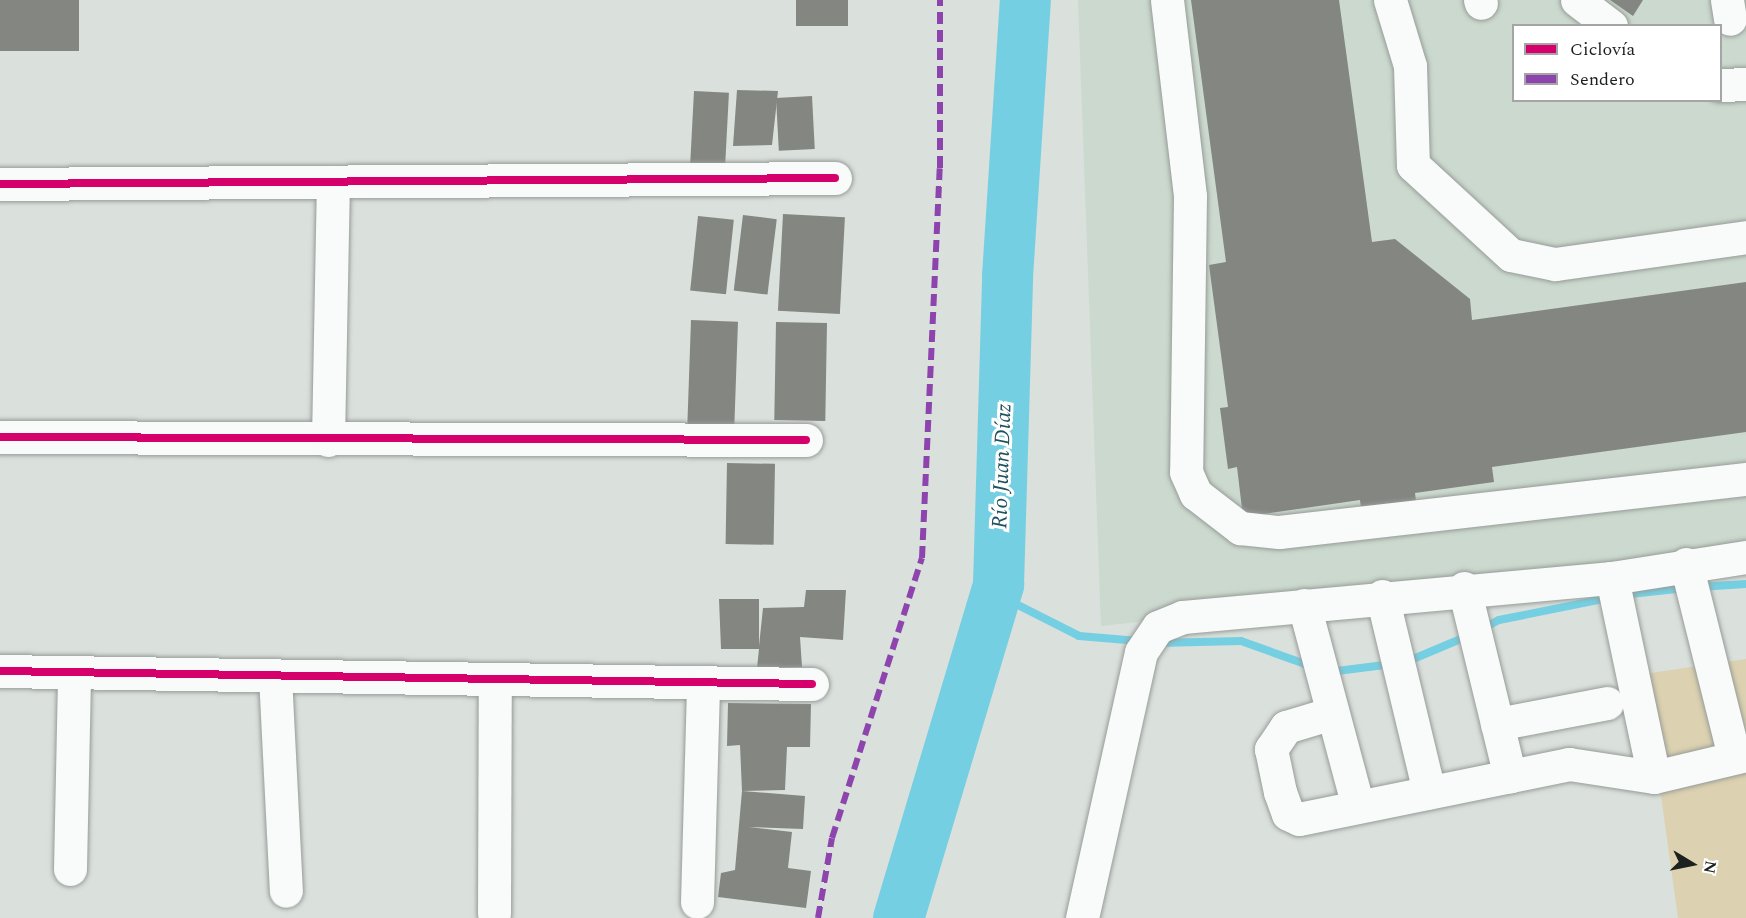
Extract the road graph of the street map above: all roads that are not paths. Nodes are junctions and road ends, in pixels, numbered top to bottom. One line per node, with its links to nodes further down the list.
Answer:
1 (1167, 0): 14 (street)
2 (1390, 0): 10 (street)
3 (1577, 0): 4 (street)
4 (1607, 24)
5 (1746, 84): 6 (street)
6 (1722, 85)
7 (835, 178): 8 (street)
8 (333, 182): 9 (street); 12 (street)
9 (0, 184)
10 (1746, 237)
11 (0, 437): 12 (street)
12 (328, 440): 13 (street)
13 (806, 440)
14 (1746, 479)
15 (1746, 557): 16 (street)
16 (1686, 564): 17 (street); 30 (street)
17 (1612, 578): 18 (street); 32 (street)
18 (1464, 588): 19 (street); 29 (street)
19 (1382, 596): 20 (street); 33 (street)
20 (1304, 605): 28 (street); 39 (street)
21 (0, 671): 22 (street)
22 (74, 672): 23 (street); 35 (street)
23 (275, 676): 24 (street); 36 (street)
24 (495, 679): 25 (street); 38 (street)
25 (703, 683): 26 (street); 37 (street)
26 (812, 684)
27 (1607, 704): 29 (street)
28 (1329, 714): 34 (street); 34 (street)
29 (1497, 724): 31 (street)
30 (1740, 756): 32 (street)
31 (1510, 776): 32 (street); 33 (street)
32 (1654, 777)
33 (1429, 792): 34 (street)
34 (1358, 806)
35 (70, 869)
36 (286, 891)
37 (697, 902)
38 (494, 913)
39 (1082, 918)

